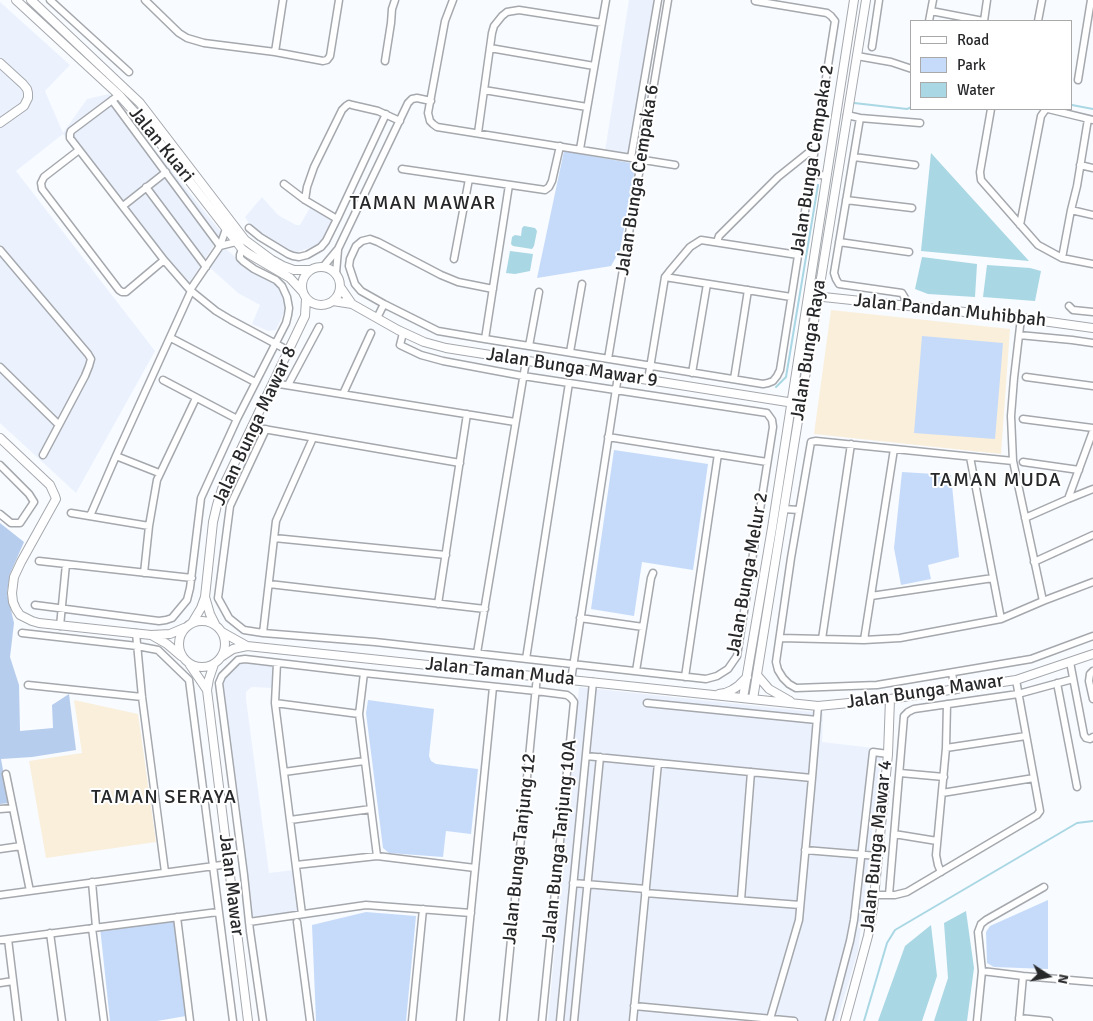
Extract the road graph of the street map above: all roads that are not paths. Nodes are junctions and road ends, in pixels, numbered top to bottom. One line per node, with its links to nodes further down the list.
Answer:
1 (16, 0): 37 (street, Jalan Kuari)
2 (32, 0): 80 (street, Jalan Kuari)
3 (50, 0): 34 (street)
4 (145, 0): 28 (street)
5 (283, 0): 28 (street)
6 (340, 0): 28 (street)
7 (395, 0): 30 (street)
8 (453, 0): 39 (street)
9 (606, 0): 25 (street)
10 (658, 0): 56 (street)
11 (668, 0): 58 (street, Jalan Bunga Cempaka 6)
12 (856, 0): 18 (street); 66 (street, Jalan Bunga Raya)
13 (879, 0): 26 (street)
14 (933, 0): 20 (street)
15 (987, 0): 23 (street)
16 (1042, 0): 24 (street)
17 (1089, 0): 35 (street)
18 (866, 1): 29 (street, Jalan Bunga Raya)
19 (755, 2): 55 (street, Jalan Bunga Cempaka 2)
20 (931, 11): 21 (street); 22 (street)
21 (929, 20)
22 (978, 20)
23 (983, 20)
24 (1038, 20)
25 (602, 23): 27 (street); 32 (street)
26 (872, 46)
27 (490, 48): 32 (street); 36 (street)
28 (275, 52)
29 (857, 56): 33 (street); 45 (street, Jalan Bunga Raya)
30 (385, 61)
31 (0, 63): 49 (street)
32 (594, 66): 40 (street)
33 (910, 68)
34 (128, 72)
35 (1078, 80)
36 (484, 90): 40 (street); 51 (street)
37 (119, 95): 38 (street); 79 (street, Jalan Kuari)
38 (112, 100): 53 (street); 64 (street)
39 (430, 101): 48 (street); 51 (street)
40 (587, 108): 54 (street)
41 (991, 110): 78 (street)
42 (1046, 110): 78 (street)
43 (1051, 110): 47 (street)
44 (386, 114): 48 (street); 71 (street); 77 (street)
45 (848, 115): 46 (street); 109 (street, Jalan Bunga Raya)
46 (859, 118): 50 (street); 57 (street)
47 (1090, 119): 61 (street)
48 (400, 121): 86 (street)
49 (0, 123)
50 (920, 123)
51 (478, 132): 52 (street)
52 (560, 146): 54 (street); 69 (street)
53 (79, 150): 73 (street); 92 (street)
54 (580, 150): 56 (street)
55 (813, 153): 65 (street, Jalan Bunga Cempaka 2); 82 (street)
56 (631, 158): 58 (street)
57 (854, 158): 60 (street); 72 (street)
58 (641, 160): 59 (street); 133 (street, Jalan Bunga Cempaka 6)
59 (675, 165)
60 (914, 165)
61 (1080, 165): 62 (street); 75 (street)
62 (1093, 168)
63 (402, 169): 67 (street)
64 (166, 172): 70 (street); 84 (street)
65 (810, 173): 66 (street); 89 (street, Jalan Bunga Cempaka 2)
66 (826, 176): 107 (street, Jalan Bunga Raya)
67 (469, 179): 69 (street); 91 (street)
68 (284, 184): 71 (street)
69 (509, 185): 102 (street)
70 (146, 187): 73 (street); 94 (street)
71 (305, 200): 77 (street)
72 (846, 200): 74 (street); 83 (street)
73 (123, 206): 92 (street)
74 (912, 208)
75 (1071, 210): 76 (street); 90 (street)
76 (1093, 214)
77 (337, 219): 80 (street)
78 (1020, 225): 90 (street)
79 (226, 229): 81 (street, Jalan Kuari); 84 (street)
80 (245, 240): 96 (street, Jalan Kuari)
81 (236, 242): 84 (street); 85 (street, Jalan Kuari)
82 (717, 242): 89 (street); 98 (street)
83 (839, 242): 88 (street); 115 (street)
84 (220, 246): 94 (street)
85 (242, 249): 105 (street, Jalan Kuari); 129 (street)
86 (338, 249): 95 (street); 97 (street)
87 (0, 250): 158 (street)
88 (909, 252)
89 (798, 255): 108 (street, Jalan Bunga Cempaka 2)
90 (1062, 258): 93 (street)
91 (454, 259)
92 (164, 260): 104 (street)
93 (1093, 264)
94 (206, 267): 104 (street)
95 (323, 267): 96 (street); 97 (street)
96 (310, 270): 105 (street)
97 (336, 273): 101 (street)
98 (666, 277): 100 (street); 135 (street)
99 (582, 284): 132 (street)
100 (706, 284): 103 (street); 137 (street)
101 (340, 288): 111 (street); 112 (street, Jalan Bunga Mawar 9)
102 (493, 289): 113 (street); 127 (street)
103 (748, 290): 108 (street); 141 (street)
104 (191, 291): 126 (street); 129 (street)
105 (302, 291): 110 (street)
106 (539, 292): 130 (street)
107 (808, 296): 109 (street, Jalan Pandan Muhibbah); 152 (street, Jalan Bunga Raya)
108 (791, 297): 141 (street, Jalan Bunga Cempaka 2)
109 (818, 297): 115 (street, Jalan Pandan Muhibbah); 153 (street, Jalan Bunga Raya)
110 (306, 299): 114 (street); 118 (street, Jalan Bunga Mawar 8)
111 (334, 302): 112 (street, Jalan Bunga Mawar 9); 114 (street)
112 (352, 304): 119 (street, Jalan Bunga Mawar 9)
113 (384, 304): 119 (street); 127 (street)
114 (323, 306): 118 (street)
115 (904, 306): 120 (street, Jalan Pandan Muhibbah)
116 (1069, 306): 117 (street)
117 (1093, 312)
118 (305, 316): 131 (street, Jalan Bunga Mawar 8)
119 (377, 318): 123 (street, Jalan Bunga Mawar 9)
120 (1021, 318): 122 (street, Jalan Pandan Muhibbah); 125 (street)
121 (319, 327): 147 (street)
122 (1093, 328)
123 (403, 332): 134 (street, Jalan Bunga Mawar 9); 138 (street)
124 (371, 333): 150 (street)
125 (1019, 335): 128 (street); 174 (street)
126 (171, 338): 144 (street); 172 (street)
127 (485, 340): 130 (street)
128 (1093, 343)
129 (275, 344): 131 (street); 144 (street)
130 (529, 346): 132 (street)
131 (289, 351): 145 (street, Jalan Bunga Mawar 8)
132 (570, 352): 133 (street)
133 (608, 359): 135 (street)
134 (526, 361): 138 (street); 139 (street, Jalan Bunga Mawar 9)
135 (650, 366): 137 (street); 143 (street)
136 (0, 367): 158 (street)
137 (692, 373): 141 (street)
138 (523, 376): 146 (street); 157 (street)
139 (618, 376): 143 (street, Jalan Bunga Mawar 9); 149 (street)
140 (1026, 377): 148 (street)
141 (734, 379)
142 (163, 380): 151 (street)
143 (648, 380): 152 (street, Jalan Bunga Mawar 9)
144 (255, 382): 156 (street)
145 (273, 383): 147 (street); 159 (street, Jalan Bunga Mawar 8)
146 (569, 383): 149 (street); 232 (street)
147 (288, 385): 150 (street)
148 (1093, 386)
149 (616, 390): 162 (street); 168 (street, Jalan Bunga Melur 2)
150 (342, 394): 154 (street)
151 (196, 398): 156 (street); 180 (street)
152 (791, 403): 153 (street, Jalan Bunga Mawar 9); 169 (street, Jalan Bunga Raya)
153 (800, 404): 184 (street, Jalan Bunga Raya)
154 (467, 414): 157 (street); 177 (street)
155 (1023, 418): 161 (street)
156 (237, 419): 199 (street)
157 (516, 422): 209 (street)
158 (59, 425): 171 (street)
159 (252, 427): 160 (street); 204 (street, Jalan Bunga Mawar 8)
160 (266, 429): 164 (street); 220 (street, Jalan Bunga Melur 2)
161 (1093, 430): 179 (street)
162 (608, 437): 170 (street); 210 (street)
163 (0, 438): 182 (street)
164 (313, 438): 177 (street); 192 (street)
165 (851, 444): 167 (street); 185 (street); 224 (street)
166 (0, 445): 182 (street)
167 (894, 449): 173 (street); 203 (street)
168 (769, 451): 169 (street); 175 (street, Jalan Bunga Melur 2)
169 (783, 453): 245 (street, Jalan Bunga Raya)
170 (718, 454): 175 (street); 244 (street)
171 (44, 456)
172 (116, 456): 180 (street); 188 (street)
173 (970, 457): 174 (street); 200 (street)
174 (1013, 461): 189 (street)
175 (767, 462): 244 (street, Jalan Bunga Melur 2)
176 (1023, 462): 179 (street)
177 (460, 463): 193 (street)
178 (0, 465): 187 (street)
179 (1078, 470): 183 (street)
180 (159, 473): 190 (street)
181 (1093, 489): 183 (street)
182 (54, 493): 214 (street)
183 (1068, 499): 189 (street)
184 (784, 508): 185 (street); 242 (street, Jalan Bunga Raya)
185 (799, 510): 223 (street)
186 (71, 513): 188 (street)
187 (0, 514)
188 (90, 516): 190 (street)
189 (1025, 518): 195 (street)
190 (148, 526): 198 (street)
191 (1093, 535): 195 (street)
192 (274, 538): 193 (street); 202 (street)
193 (446, 555): 206 (street)
194 (39, 561): 196 (street)
195 (1034, 562): 205 (street)
196 (66, 564): 198 (street); 208 (street)
197 (653, 572): 215 (street)
198 (144, 573): 199 (street)
199 (192, 578): 208 (street)
200 (993, 578): 203 (street); 211 (street)
201 (1093, 582): 205 (street)
202 (269, 584): 206 (street); 220 (street)
203 (871, 596): 225 (street)
204 (206, 597): 212 (street, Jalan Bunga Mawar 8); 213 (street, Jalan Bunga Mawar 8)
205 (1042, 601): 211 (street)
206 (438, 604): 209 (street)
207 (35, 605): 208 (street)
208 (62, 608): 214 (street)
209 (485, 609): 228 (street)
210 (580, 618): 215 (street); 237 (street)
211 (1001, 619): 225 (street)
212 (192, 623): 213 (street); 216 (street)
213 (215, 624): 217 (street)
214 (60, 626): 219 (street)
215 (643, 627): 238 (street)
216 (184, 628): 221 (street); 230 (street)
217 (222, 632): 227 (street, Jalan Taman Muda); 231 (street)
218 (22, 633): 226 (street)
219 (136, 633): 221 (street); 226 (street)
220 (263, 633): 228 (street, Jalan Bunga Melur 2)
221 (151, 635): 230 (street)
222 (1093, 636): 240 (street)
223 (780, 638): 224 (street); 240 (street)
224 (822, 639): 225 (street)
225 (864, 640)
226 (137, 646): 258 (street); 301 (street)
227 (247, 646): 231 (street, Jalan Taman Muda); 243 (street, Jalan Taman Muda)
228 (477, 653): 232 (street, Jalan Bunga Melur 2)
229 (1093, 654): 234 (street, Jalan Bunga Mawar)
230 (181, 656): 235 (street)
231 (221, 657): 236 (street)
232 (526, 659): 237 (street, Jalan Bunga Melur 2)
233 (277, 662): 241 (street); 263 (street); 321 (street)
234 (1070, 662): 246 (street); 248 (street, Jalan Bunga Mawar)
235 (189, 664): 236 (street); 253 (street, Jalan Mawar)
236 (214, 664): 253 (street, Jalan Mawar)
237 (573, 665): 238 (street, Jalan Bunga Melur 2); 247 (street)
238 (636, 671): 244 (street, Jalan Bunga Melur 2)
239 (1093, 671): 262 (street)
240 (952, 672): 254 (street)
241 (364, 673): 252 (street); 268 (street)
242 (757, 675): 260 (street, Jalan Bunga Raya); 265 (street)
243 (537, 676): 247 (street, Jalan Taman Muda); 255 (street, Jalan Bunga Tanjung 12)
244 (685, 677)
245 (747, 677): 257 (street); 259 (street, Jalan Bunga Raya)
246 (1074, 679): 250 (street); 271 (street)
247 (571, 680): 249 (street, Jalan Taman Muda)
248 (1016, 680): 254 (street, Jalan Bunga Mawar); 256 (street)
249 (593, 682): 257 (street, Jalan Taman Muda); 274 (street)
250 (1057, 683): 256 (street); 285 (street)
251 (28, 685): 258 (street)
252 (493, 687): 255 (street); 302 (street)
253 (207, 690): 299 (street, Jalan Mawar)
254 (954, 690): 261 (street, Jalan Bunga Mawar)
255 (536, 691): 347 (street, Jalan Bunga Tanjung 12); 348 (street, Jalan Bunga Tanjung 10A)
256 (1018, 694): 266 (street); 270 (street)
257 (712, 695): 259 (street, Jalan Taman Muda)
258 (142, 697): 303 (street)
259 (743, 698): 260 (street, Jalan Taman Muda)
260 (753, 699): 265 (street, Jalan Bunga Mawar)
261 (890, 699): 267 (street, Jalan Bunga Mawar); 273 (street, Jalan Bunga Mawar 4)
262 (1093, 699)
263 (275, 703): 268 (street); 278 (street)
264 (647, 704): 269 (street)
265 (797, 704): 267 (street, Jalan Bunga Mawar)
266 (947, 704): 272 (street); 280 (street)
267 (818, 706): 269 (street)
268 (359, 714): 276 (street)
269 (817, 720): 283 (street)
270 (1026, 736): 272 (street); 284 (street)
271 (1093, 737)
272 (946, 748): 282 (street)
273 (888, 754): 296 (street); 298 (street, Jalan Bunga Mawar 4)
274 (586, 756): 275 (street); 306 (street)
275 (600, 757): 277 (street); 307 (street)
276 (364, 761): 278 (street); 289 (street)
277 (658, 763): 279 (street); 310 (street)
278 (284, 772): 290 (street)
279 (751, 772): 283 (street); 314 (street)
280 (900, 773): 282 (street); 291 (street)
281 (6, 774): 287 (street)
282 (944, 777): 286 (street)
283 (812, 778): 295 (street)
284 (1034, 778): 286 (street); 304 (street)
285 (1077, 787)
286 (942, 793): 292 (street)
287 (13, 808): 288 (street); 293 (street)
288 (0, 809)
289 (371, 809): 290 (street); 297 (street)
290 (290, 820): 300 (street)
291 (894, 834): 292 (street); 313 (street)
292 (937, 841): 304 (street)
293 (21, 846): 294 (street); 309 (street)
294 (0, 850)
295 (805, 850): 296 (street); 315 (street)
296 (862, 855): 298 (street); 353 (street)
297 (376, 856): 300 (street); 302 (street)
298 (878, 856): 312 (street, Jalan Bunga Mawar 4)
299 (229, 864): 301 (street); 326 (street, Jalan Mawar)
300 (296, 865): 319 (street)
301 (212, 866): 303 (street); 317 (street)
302 (475, 868): 318 (street)
303 (165, 872): 305 (street)
304 (941, 872): 313 (street)
305 (92, 882): 309 (street); 323 (street)
306 (573, 883): 307 (street); 349 (street)
307 (588, 884): 310 (street); 350 (street)
308 (1044, 888): 329 (street)
309 (30, 890): 311 (street)
310 (645, 891): 314 (street); 334 (street)
311 (0, 894)
312 (874, 895): 313 (street); 354 (street, Jalan Bunga Mawar 4)
313 (889, 895)
314 (741, 900): 315 (street)
315 (800, 905): 335 (street)
316 (423, 909): 318 (street); 319 (street); 345 (street)
317 (218, 912): 320 (street); 341 (street)
318 (471, 913): 346 (street)
319 (302, 914): 321 (street)
320 (177, 917): 323 (street); 340 (street)
321 (249, 922): 324 (street)
322 (297, 922): 344 (street)
323 (94, 928): 325 (street); 339 (street)
324 (250, 931): 326 (street); 343 (street)
325 (50, 933): 327 (street); 338 (street)
326 (237, 933): 342 (street, Jalan Mawar)
327 (8, 939): 328 (street); 331 (street)
328 (0, 940)
329 (982, 971): 330 (street); 355 (street)
330 (1023, 976): 332 (street); 336 (street)
331 (13, 981): 333 (street); 337 (street)
332 (1093, 982)
333 (0, 983)
334 (634, 1006): 335 (street); 351 (street)
335 (770, 1019): 352 (street)
336 (1019, 1020): 356 (street)
337 (18, 1021)
338 (62, 1021)
339 (104, 1021)
340 (190, 1021)
341 (233, 1021)
342 (248, 1021)
343 (263, 1021)
344 (310, 1021)
345 (412, 1021)
346 (460, 1021)
347 (503, 1021)
348 (542, 1021)
349 (560, 1021)
350 (574, 1021)
351 (633, 1021)
352 (792, 1021)
353 (829, 1021)
354 (845, 1021)
355 (977, 1021)
356 (1049, 1021)

